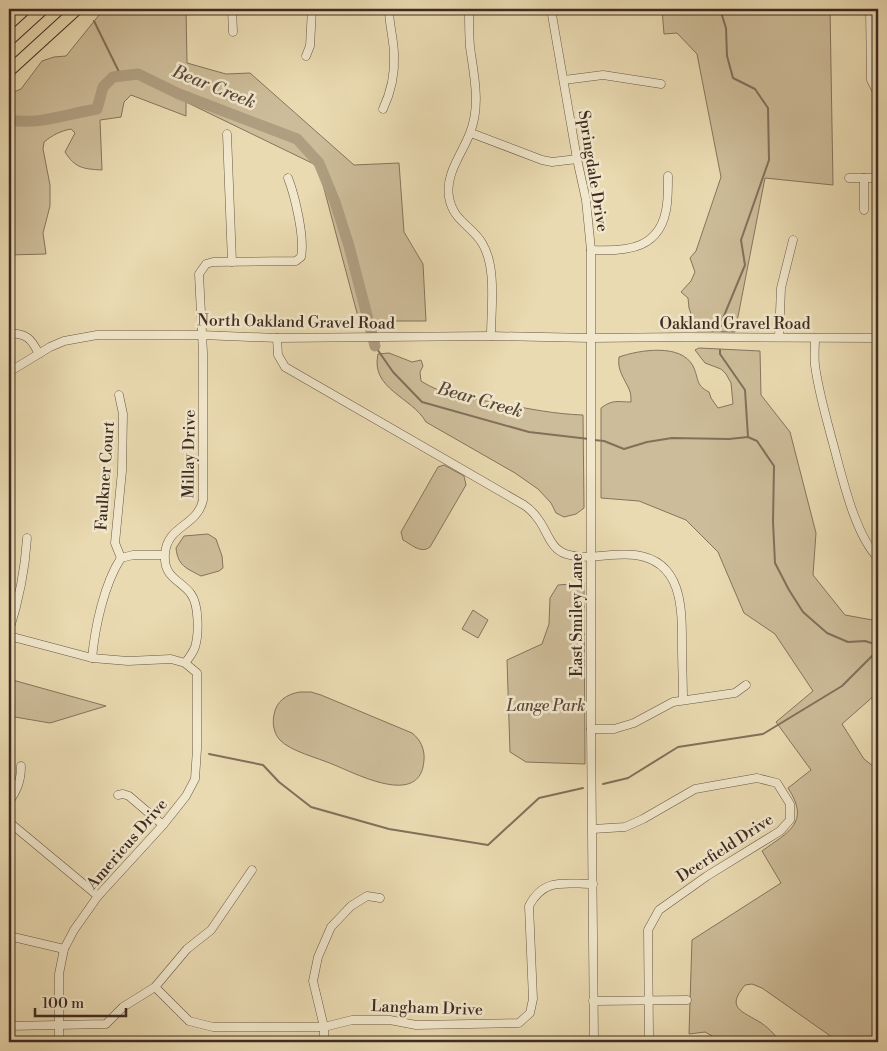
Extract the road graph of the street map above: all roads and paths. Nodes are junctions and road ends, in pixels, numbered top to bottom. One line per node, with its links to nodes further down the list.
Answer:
1 (43, 9): 11 (highway)
2 (77, 9): 13 (highway)
3 (232, 9): 10 (street)
4 (312, 9): 12 (street)
5 (389, 9): 17 (street)
6 (469, 9): 18 (street)
7 (551, 9): 14 (street, Springdale Drive)
8 (870, 9): 9 (street)
9 (874, 19): 16 (street)
10 (233, 32)
11 (9, 40)
12 (306, 56)
13 (9, 71)
14 (564, 80): 15 (street); 20 (street, Springdale Drive)
15 (661, 84)
16 (877, 92)
17 (383, 109)
18 (471, 132): 20 (street); 32 (street)
19 (227, 134): 29 (street)
20 (577, 159): 28 (street, Springdale Drive)
21 (668, 176): 28 (street)
22 (288, 178): 29 (street)
23 (849, 178): 24 (street)
24 (864, 178): 25 (street); 26 (street)
25 (878, 178)
26 (864, 210)
27 (793, 240): 33 (street)
28 (591, 250): 35 (street, Springdale Drive)
29 (232, 262): 31 (street, Millay Drive)
30 (9, 334): 38 (street)
31 (201, 335): 34 (street, North Oakland Gravel Road); 38 (street, North Oakland Gravel Road); 42 (street, Millay Drive)
32 (490, 336): 34 (street, North Oakland Gravel Road); 35 (street, North Oakland Gravel Road)
33 (778, 337): 35 (street, Oakland Gravel Road); 36 (street, Oakland Gravel Road)
34 (277, 338): 43 (street)
35 (591, 338): 43 (street, East Smiley Lane)
36 (815, 338): 37 (street, Oakland Gravel Road); 45 (street)
37 (878, 338)
38 (40, 354): 39 (street, North Oakland Gravel Road)
39 (9, 372)
40 (119, 395): 44 (street, Faulkner Court)
41 (27, 538): 46 (street)
42 (164, 555): 44 (street); 49 (street)
43 (592, 555): 51 (street); 52 (street, East Smiley Lane)
44 (121, 558): 48 (street)
45 (878, 558)
46 (9, 631)
47 (9, 636): 48 (street)
48 (92, 658): 49 (street)
49 (185, 664): 57 (street, Americus Drive)
50 (746, 685): 51 (street)
51 (683, 700): 52 (street)
52 (591, 729): 58 (street, East Smiley Lane)
53 (21, 766): 55 (street)
54 (118, 795): 57 (street)
55 (9, 802)
56 (9, 822): 61 (street)
57 (163, 825): 61 (street, Americus Drive)
58 (593, 829): 60 (street, East Smiley Lane); 66 (street, Deerfield Drive)
59 (252, 870): 65 (street)
60 (593, 884): 68 (street, East Smiley Lane); 71 (street, Langham Drive)
61 (98, 896): 64 (street, Americus Drive)
62 (380, 898): 71 (street)
63 (9, 936): 64 (street)
64 (64, 949): 69 (street, Americus Drive)
65 (155, 987): 69 (street); 71 (street, Langham Drive)
66 (648, 1000): 67 (street); 68 (street); 72 (street, Deerfield Drive)
67 (687, 1000)
68 (593, 1001): 75 (street, East Smiley Lane)
69 (60, 1025): 70 (street); 73 (street, Americus Drive)
70 (9, 1026)
71 (324, 1027): 74 (street)
72 (649, 1034)
73 (59, 1042)
74 (324, 1042)
75 (594, 1042)

